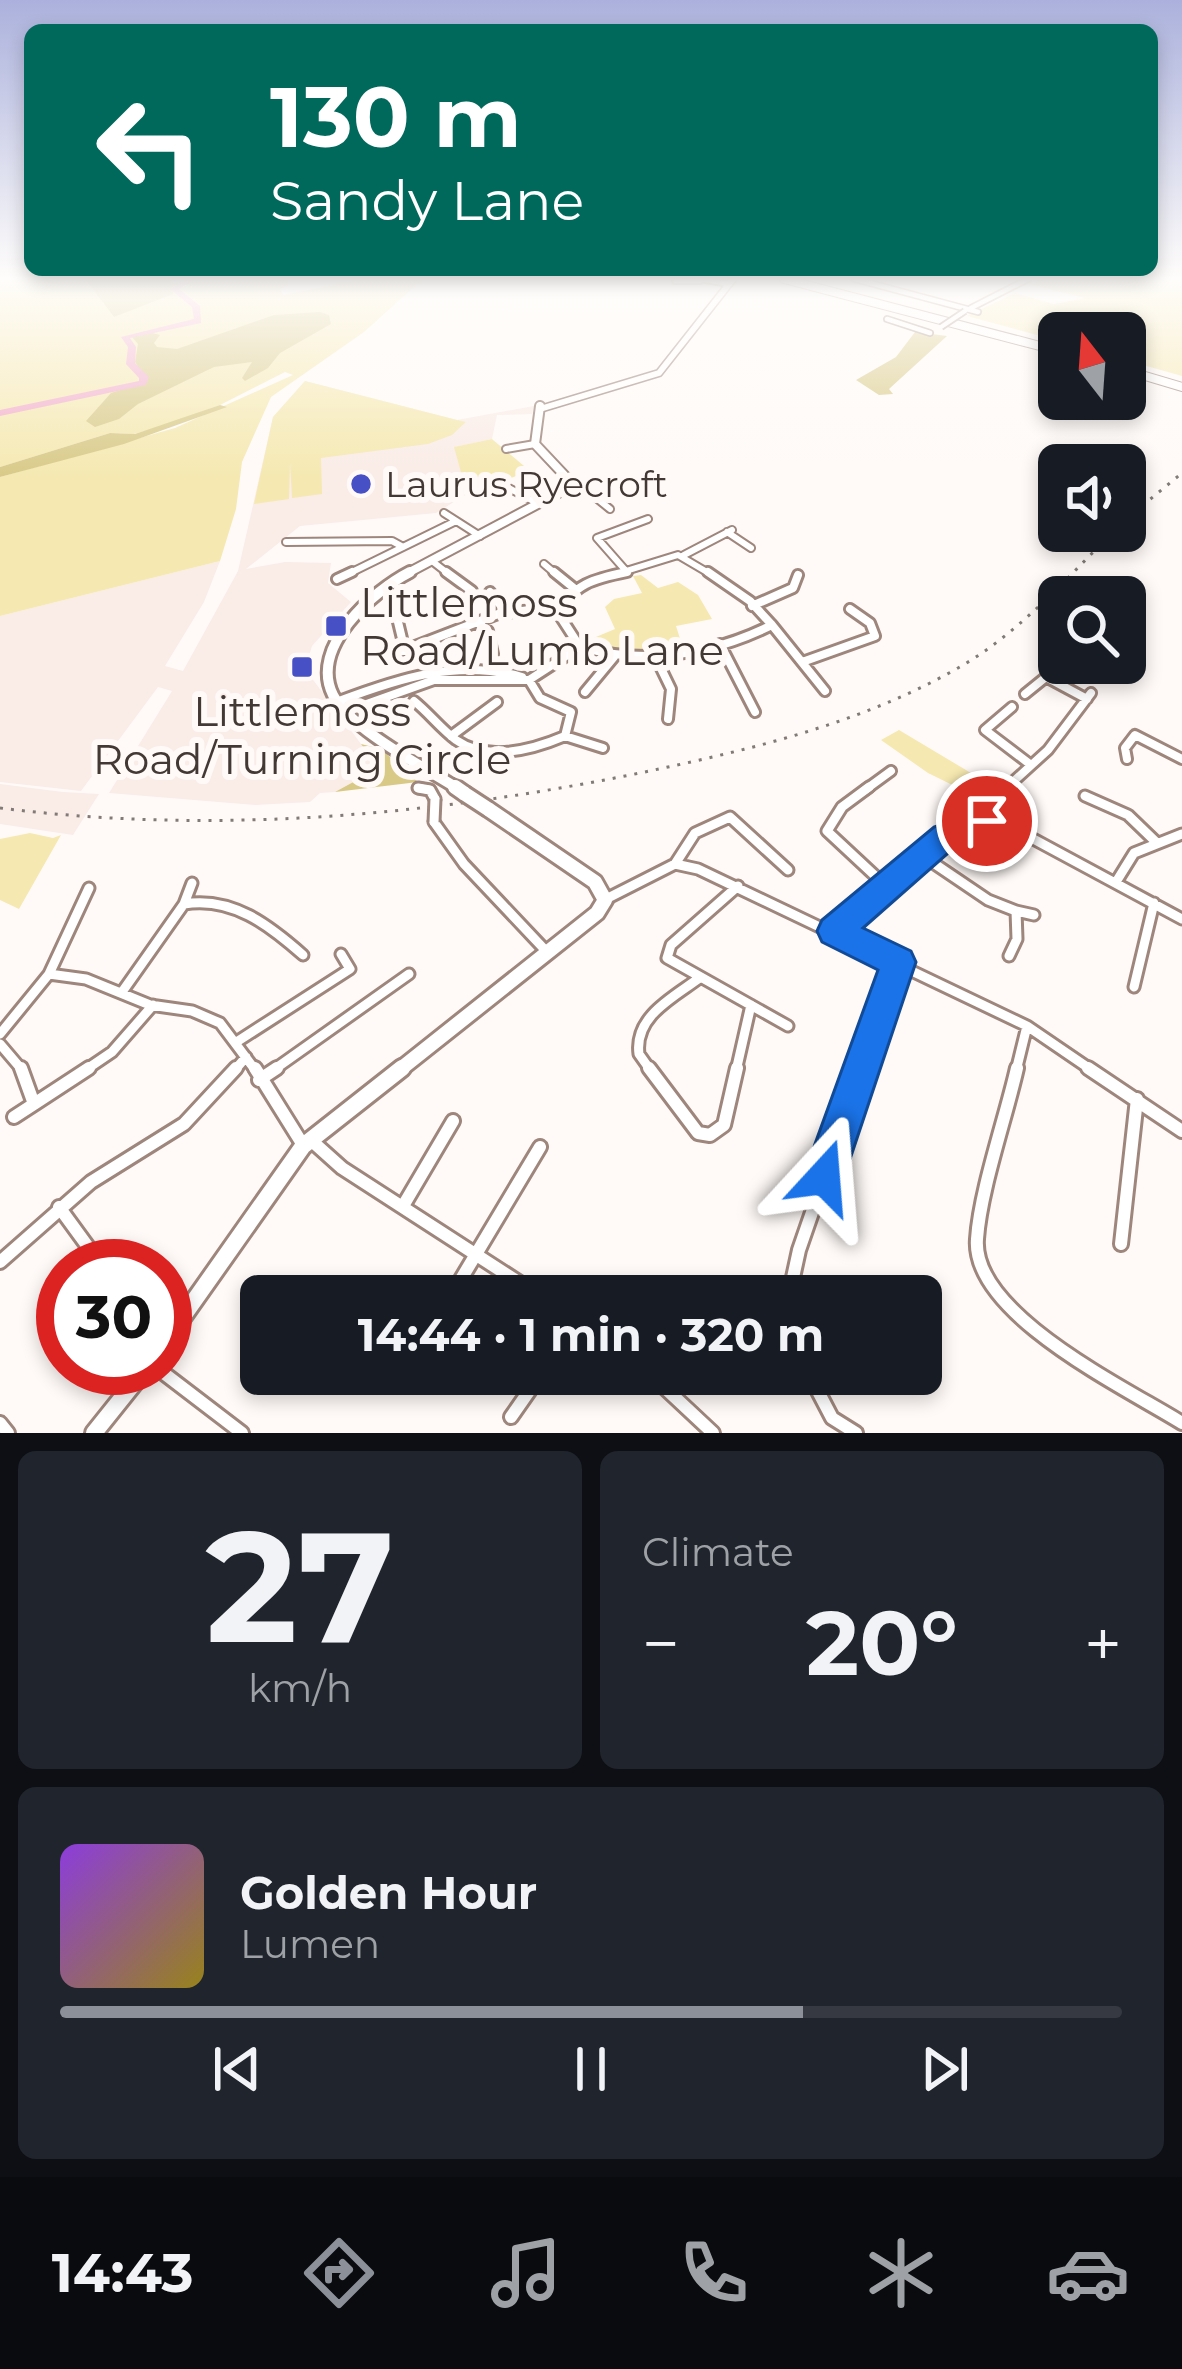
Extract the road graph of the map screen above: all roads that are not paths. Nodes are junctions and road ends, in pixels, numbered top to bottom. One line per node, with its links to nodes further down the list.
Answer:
1 (680, 346): 4 (street)
2 (1146, 373): 3 (highway)
3 (1182, 384)
4 (535, 444): 5 (street); 6 (street)
5 (506, 449)
6 (568, 484): 10 (street); 11 (street)
7 (505, 486): 8 (street)
8 (519, 495): 9 (street); 10 (street)
9 (503, 502)
10 (539, 504): 15 (street)
11 (610, 509)
12 (444, 513): 14 (street)
13 (648, 519): 22 (street)
14 (456, 521): 15 (street); 17 (street)
15 (480, 536): 20 (street)
16 (286, 542): 17 (street)
17 (404, 548): 24 (street)
18 (751, 548): 19 (street)
19 (684, 555): 22 (street); 28 (street)
20 (433, 561): 26 (street); 47 (street)
21 (544, 564): 25 (street)
22 (626, 571): 25 (street)
23 (798, 575): 28 (street)
24 (337, 579)
25 (574, 589): 29 (street)
26 (472, 591)
27 (490, 592): 31 (street)
28 (751, 604): 34 (street)
29 (561, 606): 31 (street); 36 (street)
30 (850, 609): 40 (street)
31 (505, 611): 33 (street)
32 (398, 622): 33 (street)
33 (478, 623): 37 (street)
34 (773, 625): 35 (street); 40 (street)
35 (720, 644): 39 (street); 49 (street)
36 (580, 647): 38 (street); 41 (street)
37 (493, 654)
38 (614, 657): 39 (street); 43 (street)
39 (656, 658): 50 (street)
40 (805, 661): 42 (street)
41 (529, 680): 47 (street); 52 (street)
42 (825, 691)
43 (585, 692)
44 (1024, 694): 56 (street)
45 (414, 701): 51 (street)
46 (497, 702): 51 (street)
47 (343, 706): 71 (street, bridge)
48 (1012, 707): 56 (street)
49 (754, 712)
50 (668, 719)
51 (451, 736): 52 (street)
52 (565, 736): 53 (street)
53 (603, 748)
54 (1127, 759): 55 (street)
55 (1182, 759)
56 (1031, 765): 60 (street)
57 (891, 771): 69 (street)
58 (418, 788): 79 (street, bridge)
59 (1085, 796): 62 (street)
60 (988, 826): 63 (street); 66 (street)
61 (1182, 834): 62 (street)
62 (1157, 842): 66 (street)
63 (922, 855): 69 (street); 74 (street)
64 (675, 864): 65 (street); 68 (street); 71 (street)
65 (788, 870)
66 (1116, 882): 72 (street)
67 (192, 883): 73 (street)
68 (738, 886): 77 (street); 86 (street)
69 (886, 886): 77 (street)
70 (89, 888): 84 (street)
71 (605, 900): 79 (street)
72 (1154, 903): 76 (street); 88 (street)
73 (184, 904): 80 (street); 89 (street)
74 (1016, 911): 75 (street); 81 (street)
75 (1034, 915)
76 (1182, 919)
77 (834, 931): 82 (street)
78 (341, 953): 83 (street)
79 (548, 954): 104 (street)
80 (303, 955)
81 (1009, 956)
82 (898, 962): 93 (street); 114 (street)
83 (350, 969): 87 (street); 95 (street)
84 (49, 974): 89 (street); 94 (street)
85 (409, 974): 98 (street)
86 (698, 979): 91 (street); 91 (street)
87 (360, 982)
88 (1134, 987)
89 (122, 992): 90 (street)
90 (153, 1005): 95 (street); 100 (street)
91 (751, 1006): 92 (street)
92 (788, 1026)
93 (1027, 1026): 99 (street); 123 (street)
94 (0, 1034)
95 (238, 1041): 97 (street)
96 (0, 1044): 100 (street)
97 (246, 1057): 98 (street); 107 (street)
98 (259, 1080): 104 (street)
99 (1137, 1099): 103 (street); 109 (street)
100 (34, 1104): 101 (street)
101 (14, 1117)
102 (453, 1121): 106 (street)
103 (1182, 1131)
104 (307, 1143): 106 (street); 115 (street)
105 (540, 1148): 110 (street)
106 (403, 1206): 110 (street)
107 (59, 1207): 108 (street); 111 (street)
108 (82, 1239)
109 (1120, 1244)
110 (474, 1251): 112 (street); 113 (street)
111 (0, 1262)
112 (462, 1275)
113 (509, 1275)
114 (794, 1275)
115 (192, 1302)
116 (124, 1395): 125 (street)
117 (192, 1395): 126 (street)
118 (526, 1395): 121 (street)
119 (672, 1395): 127 (street)
120 (820, 1395): 128 (street)
121 (511, 1417)
122 (0, 1423): 124 (street)
123 (1182, 1423)
124 (8, 1433)
125 (94, 1433)
126 (242, 1433)
127 (713, 1433)
128 (856, 1433)

